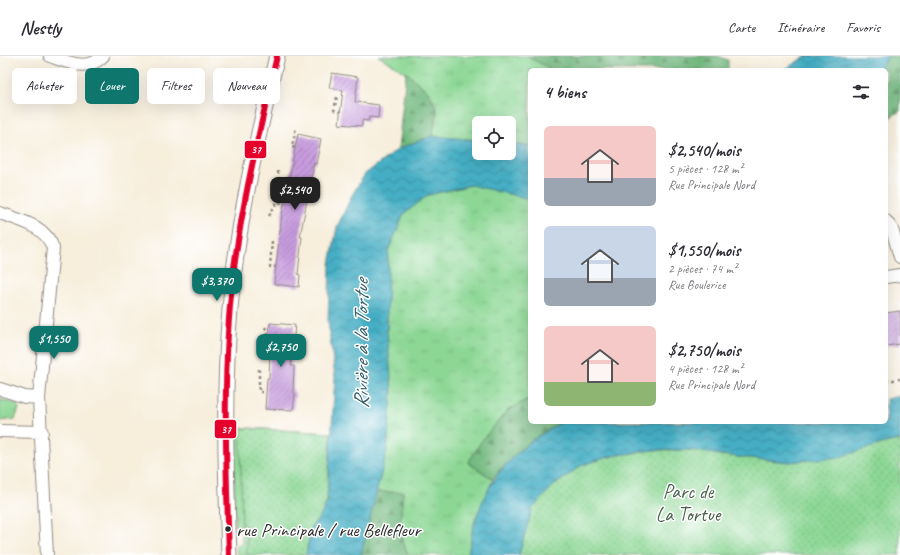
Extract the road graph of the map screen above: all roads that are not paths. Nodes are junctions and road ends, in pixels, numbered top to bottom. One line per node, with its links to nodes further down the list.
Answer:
1 (50, 56): 2 (street)
2 (103, 56)
3 (277, 56): 14 (street)
4 (0, 212): 10 (street)
5 (888, 224): 6 (street)
6 (900, 257)
7 (900, 275): 8 (street)
8 (888, 277)
9 (0, 389): 10 (street)
10 (39, 398): 12 (street)
11 (0, 431): 12 (street)
12 (42, 432): 13 (street)
13 (48, 555)
14 (228, 555)

